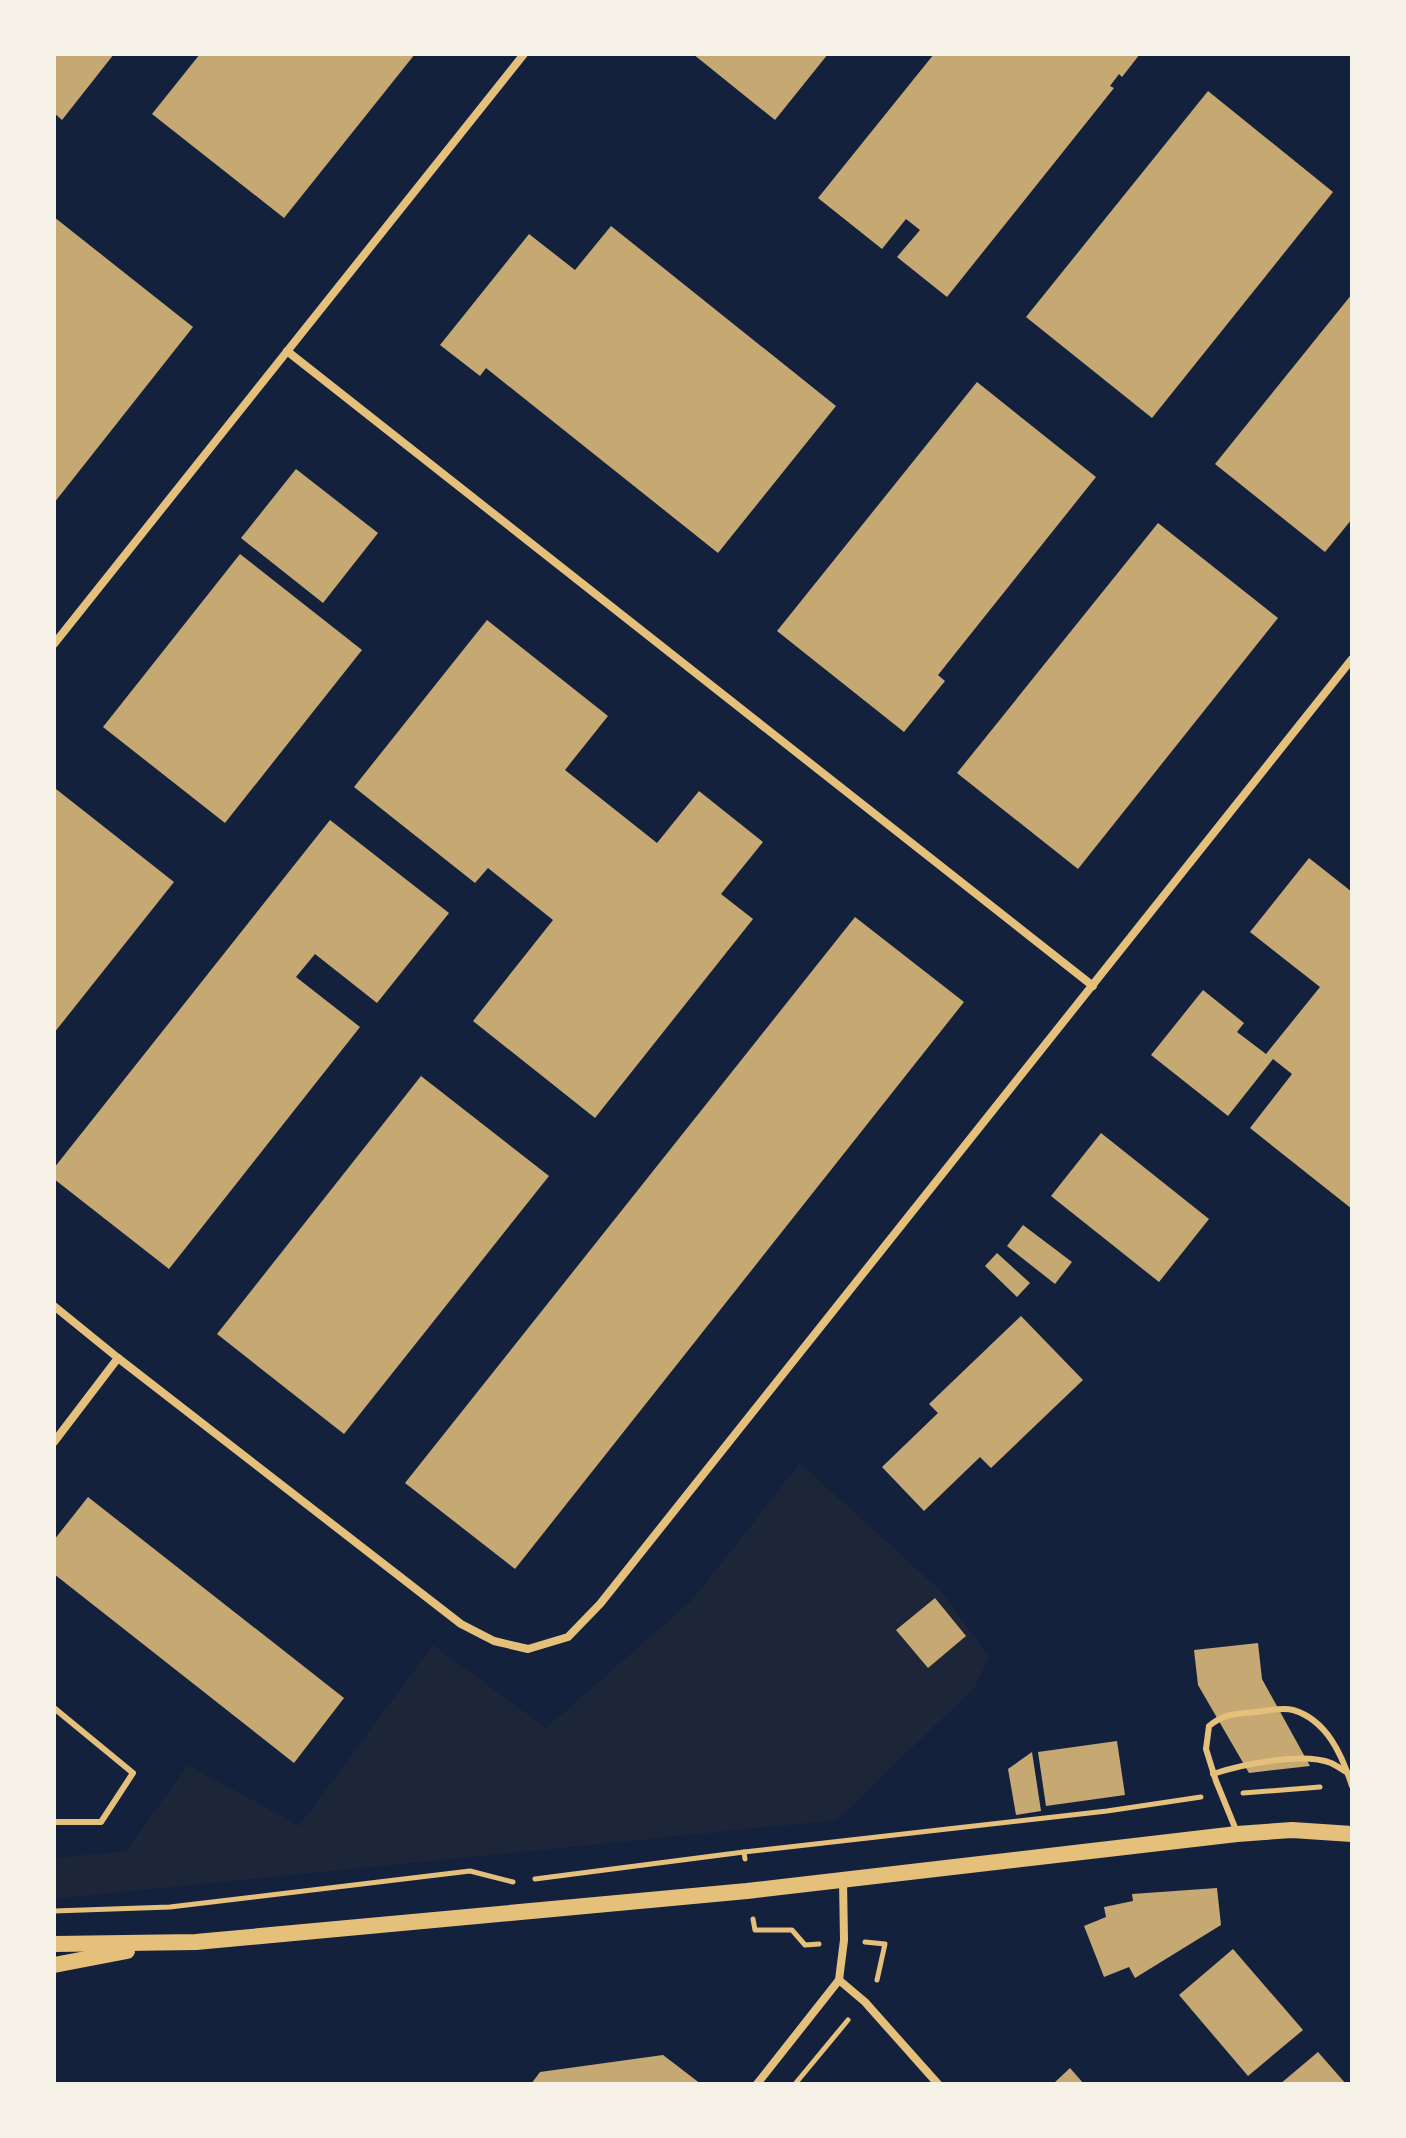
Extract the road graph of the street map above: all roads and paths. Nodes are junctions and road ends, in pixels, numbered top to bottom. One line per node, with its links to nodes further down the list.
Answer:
1 (524, 54): 2 (street)
2 (287, 351): 3 (street); 5 (street)
3 (54, 644)
4 (1352, 659): 5 (street)
5 (1093, 986): 7 (street)
6 (54, 1306): 7 (street)
7 (118, 1358): 8 (street)
8 (54, 1442)
9 (54, 1708): 14 (lane)
10 (1348, 1773): 11 (lane); 11 (lane); 12 (lane)
11 (1213, 1774): 13 (lane)
12 (1352, 1785): 13 (path)
13 (1221, 1795): 15 (lane); 18 (path)
14 (54, 1822)
15 (1237, 1834): 16 (main road); 17 (main road)
16 (1352, 1834)
17 (843, 1879): 19 (main road); 22 (street)
18 (54, 1911)
19 (174, 1943): 20 (main road); 21 (main road)
20 (54, 1944)
21 (54, 1965)
22 (839, 1980): 23 (street); 24 (street)
23 (757, 2084)
24 (938, 2084)

